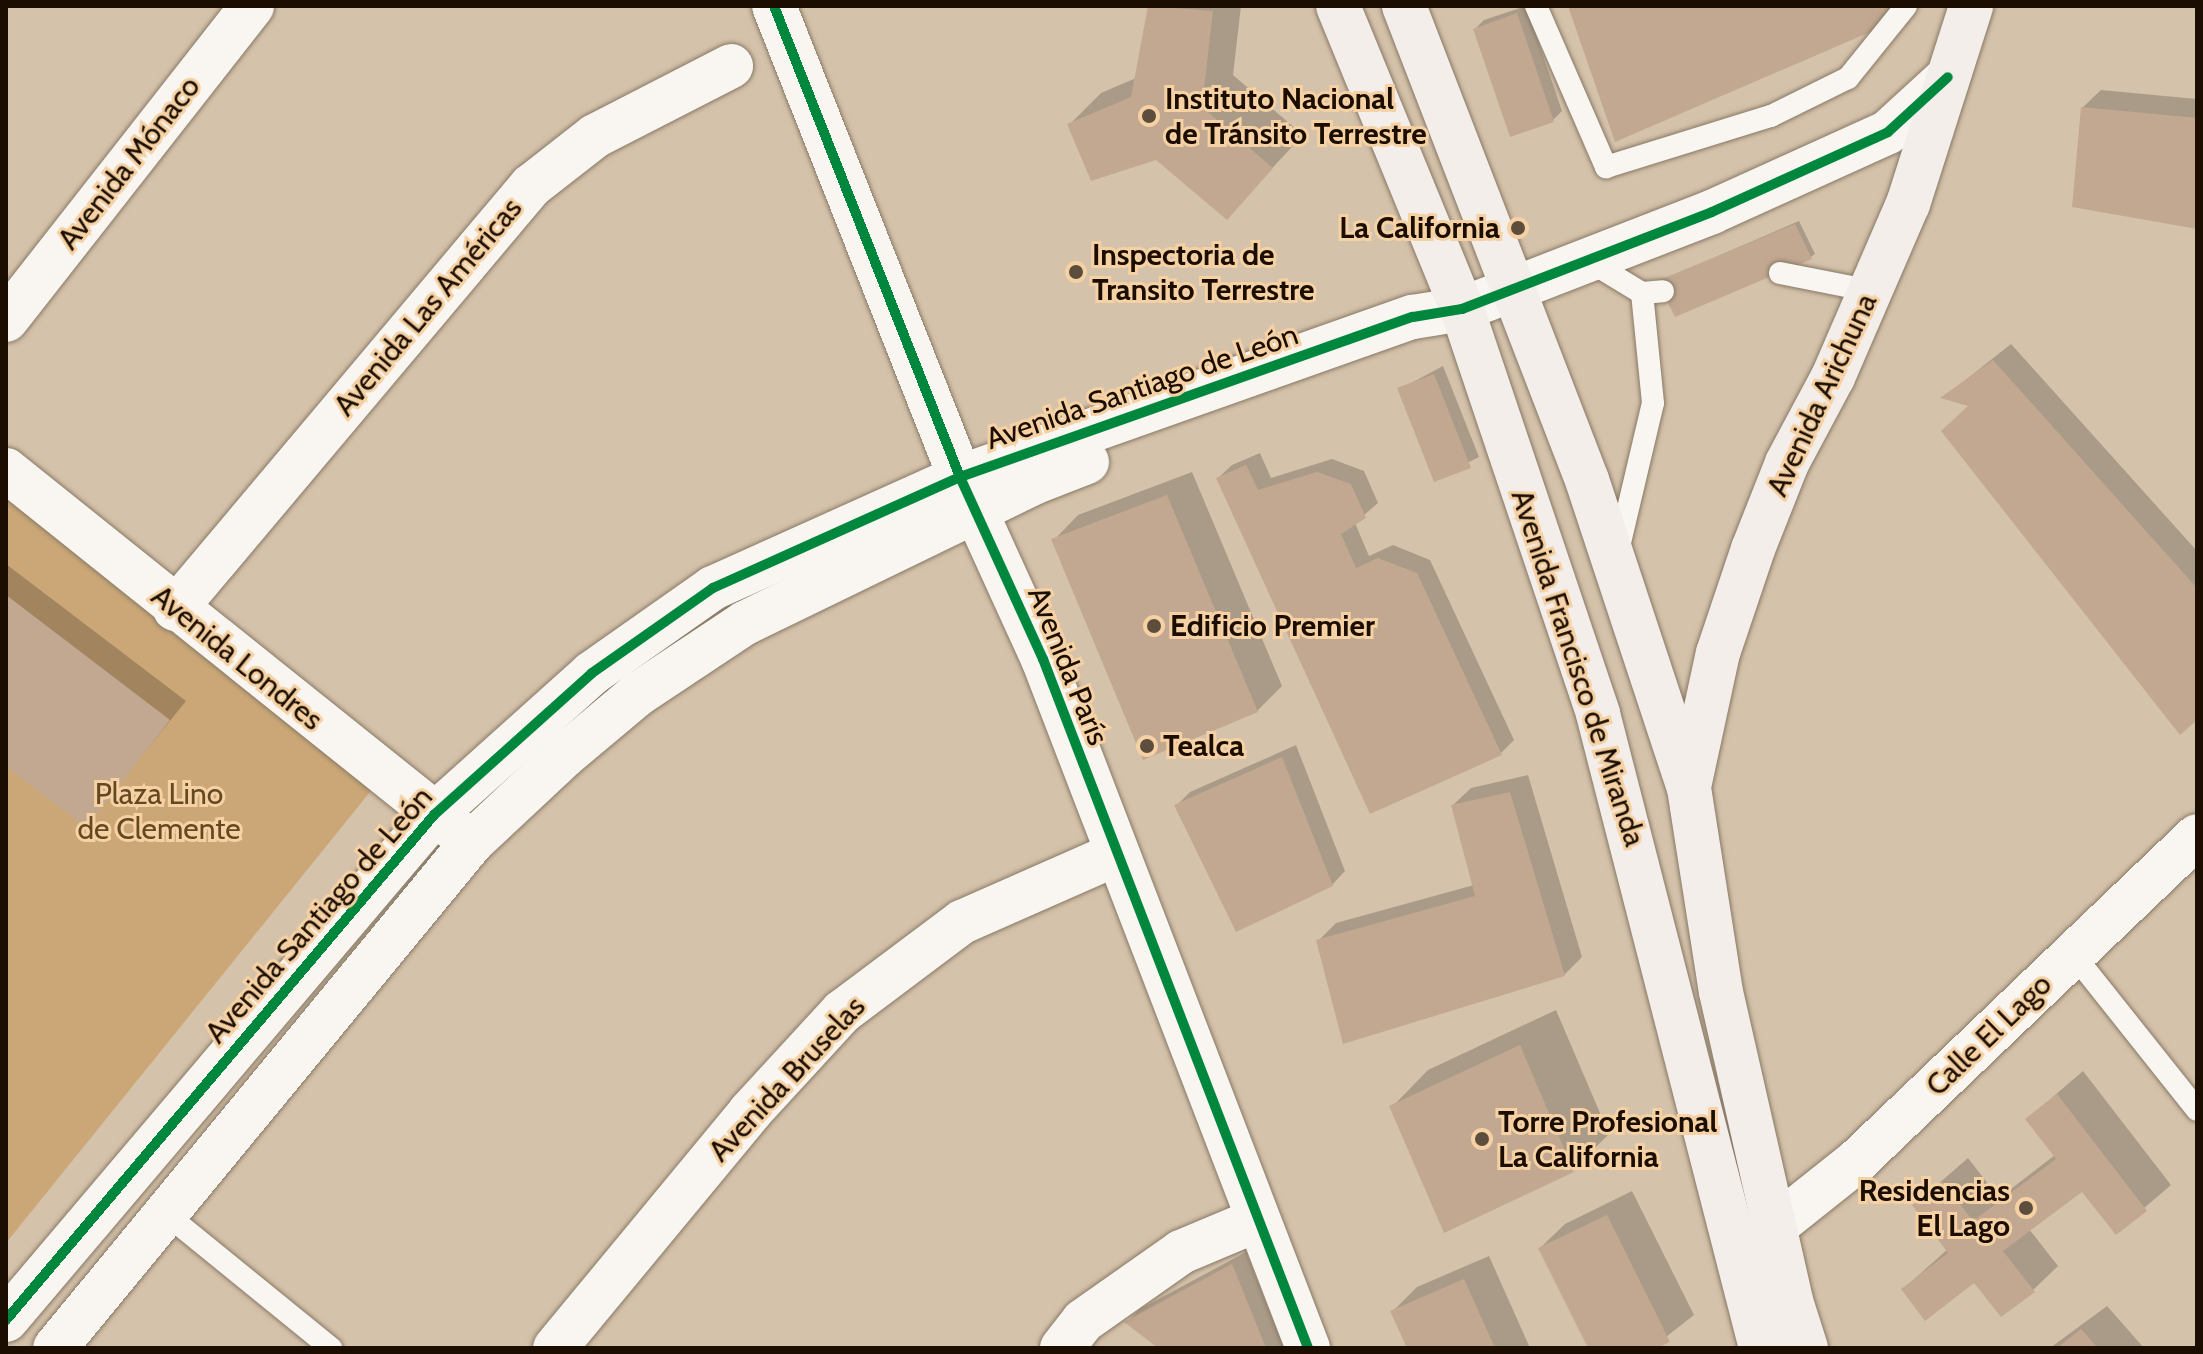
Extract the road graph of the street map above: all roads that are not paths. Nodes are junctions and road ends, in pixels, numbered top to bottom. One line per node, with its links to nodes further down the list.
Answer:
1 (252, 6): 15 (street, Avenida Mónaco)
2 (774, 6): 17 (street, Avenida París)
3 (1338, 6): 14 (main road, Avenida Francisco de Miranda)
4 (1404, 6): 12 (main road, Avenida Francisco de Miranda)
5 (1536, 6): 6 (lane)
6 (1906, 6)
7 (1971, 6): 9 (main road, Avenida Arichuna)
8 (731, 66): 19 (street, Avenida Las Américas)
9 (1948, 77): 10 (street, Avenida Santiago de León); 13 (main road, Avenida Arichuna)
10 (1585, 258): 12 (street, Avenida Santiago de León); 18 (lane)
11 (1780, 273): 13 (lane)
12 (1514, 290): 14 (street, Avenida Santiago de León); 18 (main road, Avenida Francisco de Miranda)
13 (1872, 291): 20 (main road, Avenida Arichuna)
14 (1462, 309): 17 (street, Avenida Santiago de León); 36 (main road, Avenida Francisco de Miranda)
15 (6, 320)
16 (6, 470): 19 (street, Avenida Londres)
17 (967, 495): 21 (street, Avenida Santiago de León); 23 (street, Avenida Santiago de León); 24 (street, Avenida París)
18 (1616, 561): 20 (main road, Avenida Francisco de Miranda)
19 (175, 609): 21 (street, Avenida Londres)
20 (1689, 788): 29 (main road, Avenida Francisco de Miranda)
21 (434, 815): 23 (street, Avenida Londres); 30 (street, Avenida Santiago de León)
22 (2197, 836): 25 (street, Calle El Lago)
23 (472, 842): 27 (street, Avenida Santiago de León)
24 (1116, 854): 28 (street, Avenida París); 33 (street, Avenida Bruselas)
25 (2073, 954): 26 (lane); 29 (street, Calle El Lago)
26 (2197, 1110)
27 (166, 1214): 31 (street, Avenida Santiago de León); 32 (lane)
28 (1257, 1220): 34 (street); 35 (street, Avenida París)
29 (1774, 1227): 37 (main road, Avenida Francisco de Miranda)
30 (6, 1320)
31 (55, 1348)
32 (331, 1348)
33 (555, 1348)
34 (1062, 1348)
35 (1308, 1348)
36 (1761, 1348)
37 (1806, 1348)

